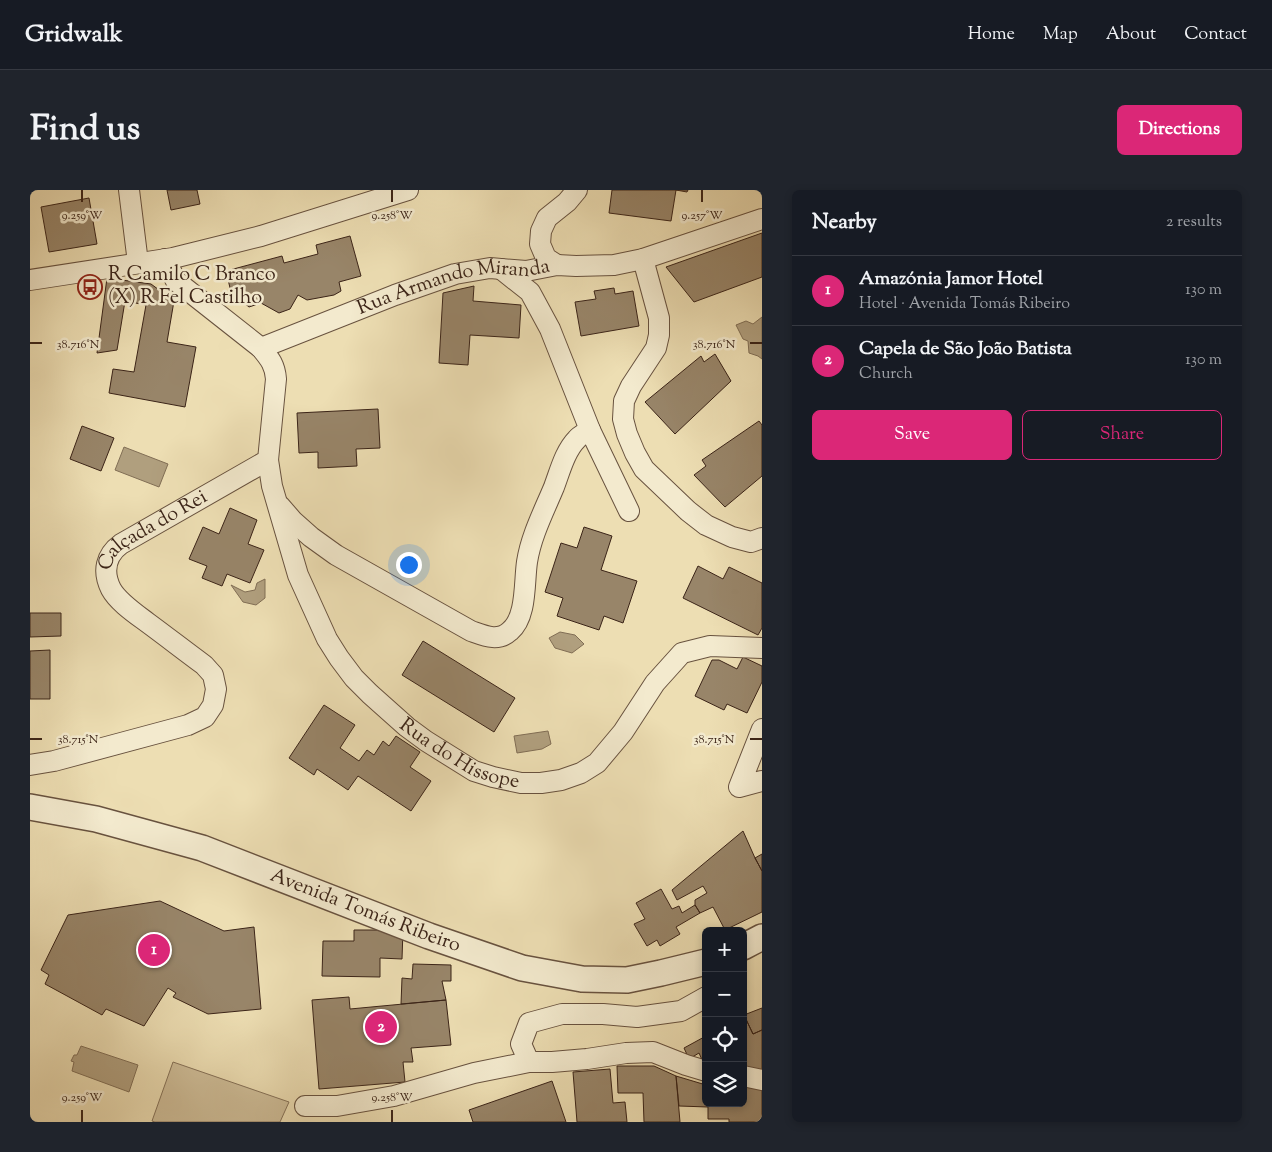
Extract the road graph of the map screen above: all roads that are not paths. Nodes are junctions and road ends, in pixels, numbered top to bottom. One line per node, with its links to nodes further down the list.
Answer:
1 (128, 190): 7 (street)
2 (408, 190): 5 (street)
3 (577, 190): 8 (street, Rua Armando Miranda)
4 (762, 219): 6 (street)
5 (165, 259): 7 (street); 11 (street)
6 (643, 259): 8 (street); 16 (street)
7 (138, 264): 10 (street)
8 (557, 265): 9 (street, Rua Armando Miranda)
9 (501, 269): 11 (street, Rua Armando Miranda); 12 (street)
10 (30, 280)
11 (260, 348): 13 (street)
12 (590, 430): 14 (street); 15 (street)
13 (268, 460): 14 (street, Rua do Hissope); 19 (street, Calçada do Rei)
14 (276, 501): 17 (street, Rua do Hissope)
15 (629, 511)
16 (762, 538)
17 (762, 648)
18 (762, 729): 20 (street)
19 (30, 765)
20 (762, 781)
21 (30, 807): 22 (street, Avenida Tomás Ribeiro)
22 (702, 963)
23 (702, 999): 24 (street)
24 (529, 1062): 25 (street); 28 (street)
25 (702, 1070)
26 (747, 1077): 27 (street)
27 (762, 1080)
28 (304, 1106)

